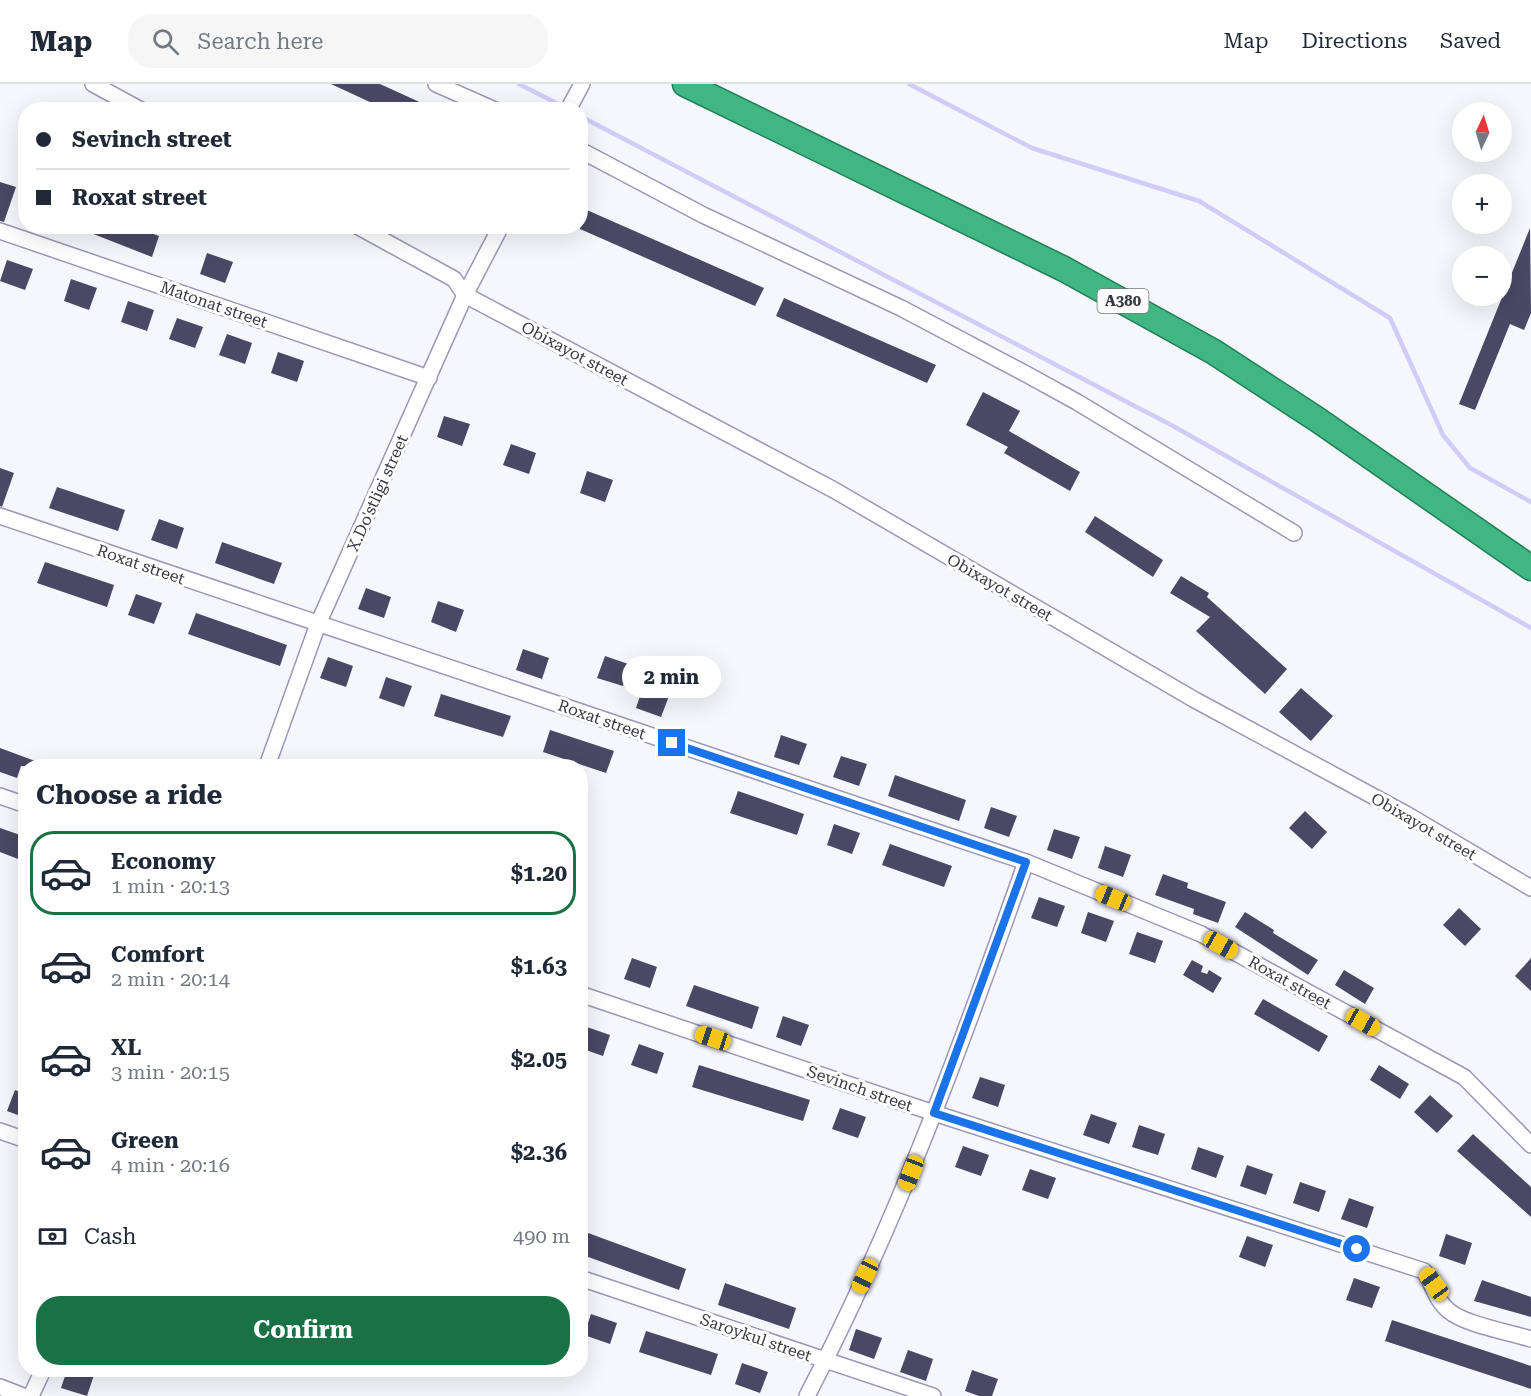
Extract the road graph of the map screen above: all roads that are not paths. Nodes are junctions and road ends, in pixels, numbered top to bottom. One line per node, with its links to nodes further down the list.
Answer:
1 (93, 84): 5 (street)
2 (436, 84): 6 (street)
3 (582, 84): 7 (street)
4 (685, 84): 16 (highway, A380)
5 (126, 102)
6 (477, 102)
7 (572, 102)
8 (588, 154): 15 (street)
9 (0, 231): 13 (street, Matonat street)
10 (372, 234): 12 (street)
11 (497, 234): 12 (street, X.Do'stligi street)
12 (465, 296): 13 (street, X.Do'stligi street); 22 (street, Obixayot street)
13 (429, 378): 17 (street, X.Do'stligi street)
14 (0, 516): 17 (street, Roxat street)
15 (1294, 533)
16 (1531, 568)
17 (318, 624): 18 (street, X.Do'stligi street); 21 (street, Roxat street)
18 (270, 759)
19 (0, 796): 20 (street)
20 (18, 802)
21 (1026, 862): 24 (street); 27 (street, Roxat street)
22 (1531, 888)
23 (588, 997): 24 (street, Sevinch street)
24 (934, 1113): 29 (street, Sevinch street); 30 (street)
25 (0, 1131): 26 (street)
26 (18, 1137)
27 (1531, 1145)
28 (588, 1281): 30 (street, Saroykul street)
29 (1531, 1339)
30 (826, 1361): 35 (street); 36 (street, Saroykul street)
31 (40, 1377): 34 (street)
32 (0, 1387): 33 (street)
33 (23, 1396)
34 (31, 1396)
35 (807, 1396)
36 (933, 1396)

